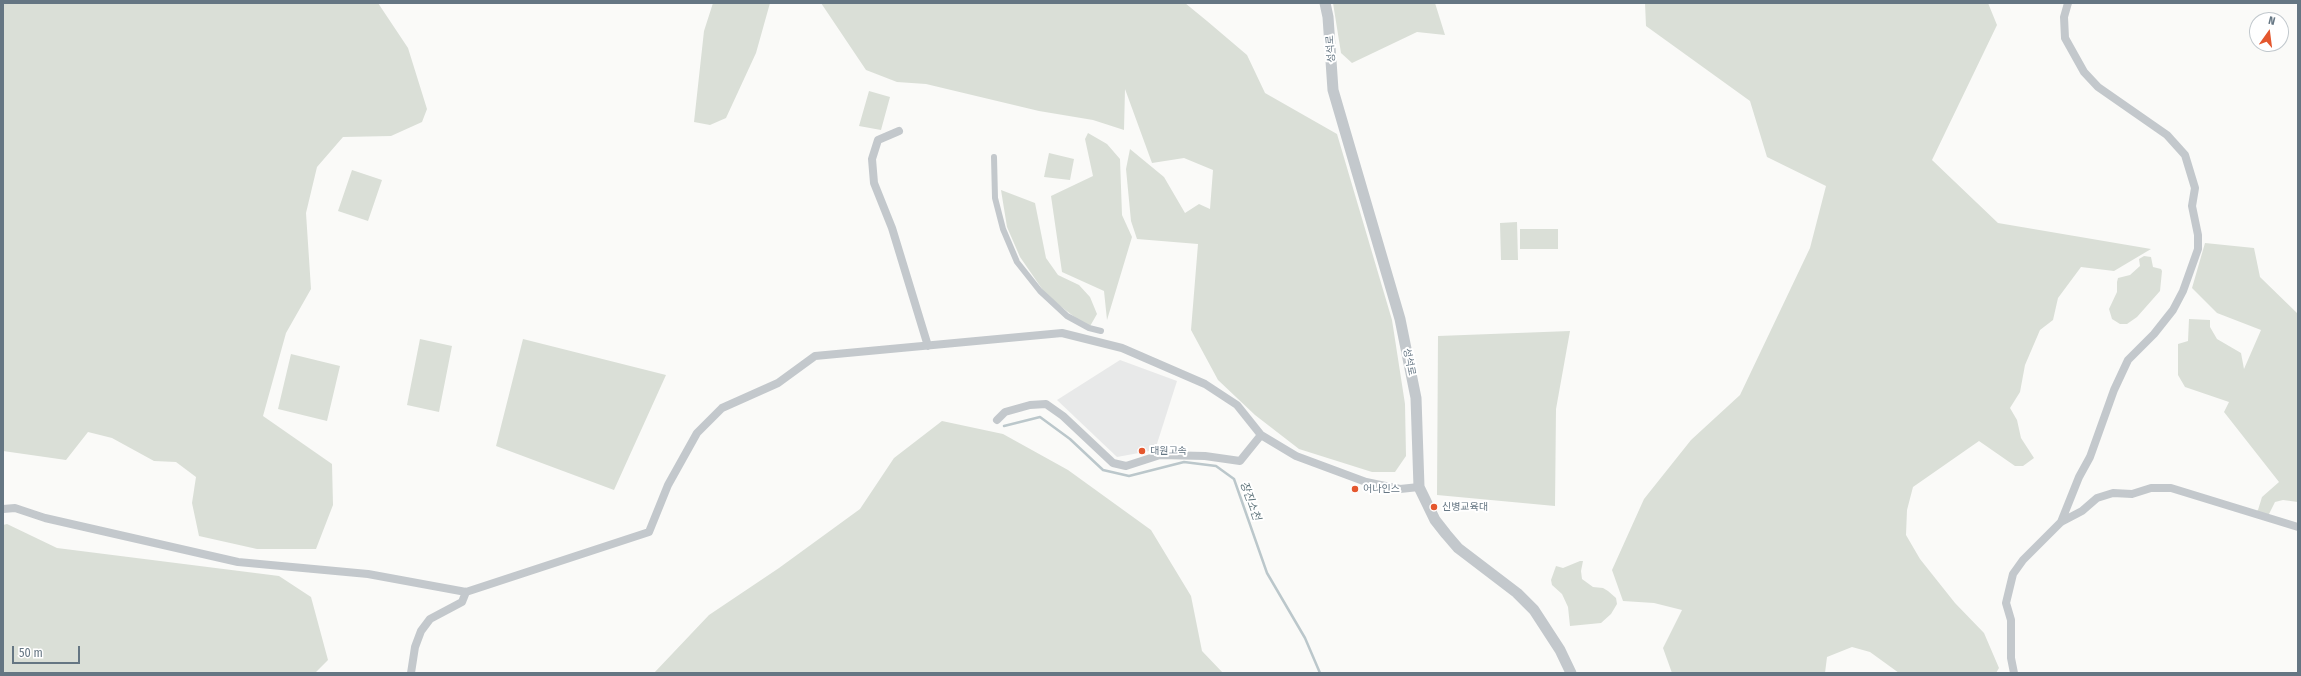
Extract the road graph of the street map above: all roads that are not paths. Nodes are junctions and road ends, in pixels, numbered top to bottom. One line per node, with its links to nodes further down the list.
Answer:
1 (1325, 3): 9 (street, 성석로)
2 (2068, 3): 11 (street)
3 (899, 131): 6 (street)
4 (994, 157): 5 (street)
5 (1101, 331)
6 (928, 346): 8 (street); 13 (street)
7 (996, 420): 8 (street)
8 (1261, 435): 9 (street)
9 (1419, 487): 15 (street, 성석로)
10 (3, 509): 13 (street)
11 (2061, 522): 12 (street); 16 (street)
12 (2298, 527)
13 (466, 592): 14 (street)
14 (411, 673)
15 (1571, 673)
16 (2014, 673)

